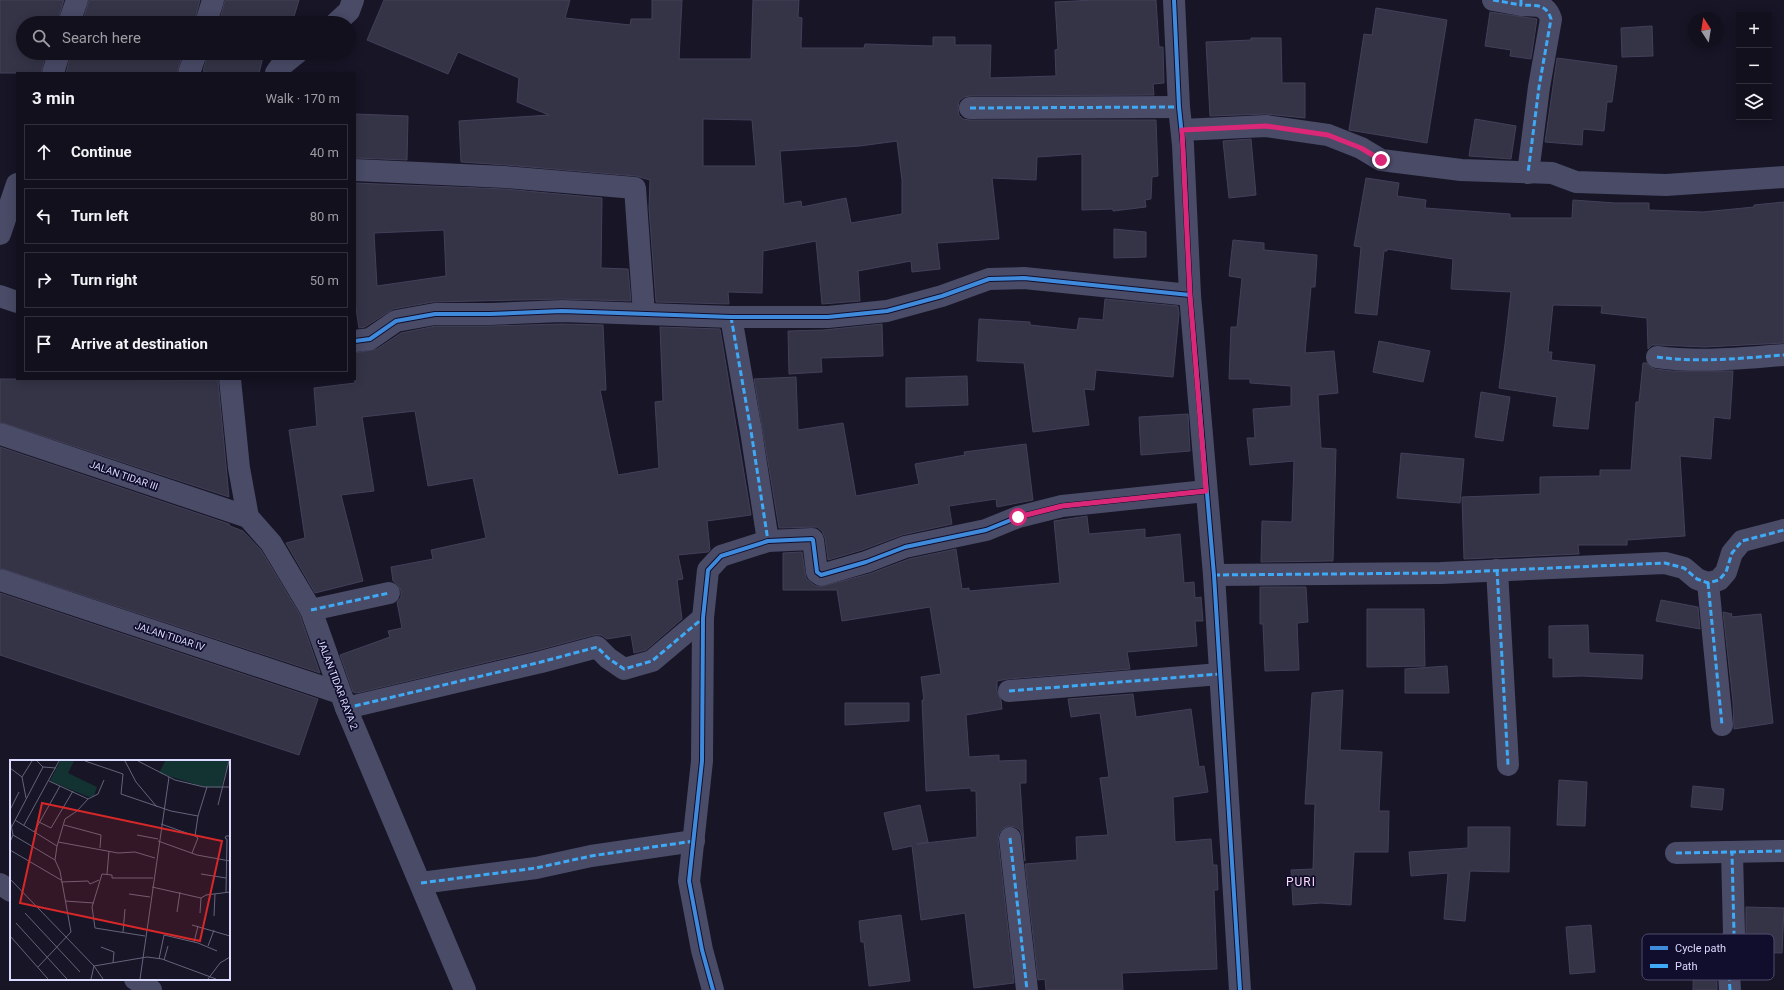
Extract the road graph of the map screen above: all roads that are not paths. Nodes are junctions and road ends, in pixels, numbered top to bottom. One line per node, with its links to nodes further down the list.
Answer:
1 (77, 0): 7 (street)
2 (213, 0): 8 (street)
3 (353, 0): 9 (street)
4 (1174, 0): 16 (street)
5 (1493, 0): 6 (street)
6 (1521, 2): 20 (street)
7 (71, 16)
8 (208, 16)
9 (343, 16)
10 (57, 60): 13 (street)
11 (194, 60): 14 (street)
12 (288, 60): 15 (street)
13 (53, 72)
14 (189, 72)
15 (277, 72)
16 (1179, 107): 17 (street); 18 (street)
17 (970, 108)
18 (1182, 130): 20 (street); 24 (street)
19 (356, 170): 27 (street)
20 (1528, 173): 21 (street)
21 (1784, 177)
22 (16, 189): 23 (street)
23 (0, 234)
24 (1190, 295): 28 (street); 34 (street)
25 (0, 296): 26 (street)
26 (16, 302)
27 (644, 314): 28 (street); 29 (street)
28 (732, 317): 37 (street)
29 (356, 341)
30 (1784, 355): 31 (street)
31 (1657, 357)
32 (230, 380): 35 (street)
33 (0, 434): 35 (street, JALAN TIDAR III)
34 (1206, 491): 37 (street); 39 (street)
35 (248, 517): 43 (street, JALAN TIDAR RAYA 2)
36 (1784, 530): 41 (street)
37 (768, 541): 44 (street)
38 (1497, 570): 39 (street); 41 (street); 49 (street)
39 (1214, 575): 45 (street)
40 (0, 580): 47 (street, JALAN TIDAR IV)
41 (1708, 583): 48 (street)
42 (389, 593): 43 (street)
43 (311, 610): 47 (street, JALAN TIDAR RAYA 2)
44 (704, 618): 47 (street); 51 (street)
45 (1220, 674): 46 (street); 65 (street)
46 (1009, 691)
47 (343, 700): 55 (street, JALAN TIDAR RAYA 2)
48 (1722, 725)
49 (1508, 765)
50 (1010, 838): 64 (street)
51 (694, 841): 55 (street); 63 (street)
52 (1784, 851): 53 (street)
53 (1732, 852): 54 (street); 58 (street)
54 (1676, 854)
55 (421, 883): 62 (street, JALAN TIDAR RAYA 2)
56 (0, 884): 57 (street)
57 (10, 890)
58 (1734, 934)
59 (137, 980): 61 (street)
60 (1729, 980): 66 (street)
61 (151, 990)
62 (465, 990)
63 (713, 990)
64 (1027, 990)
65 (1240, 990)
66 (1730, 990)

